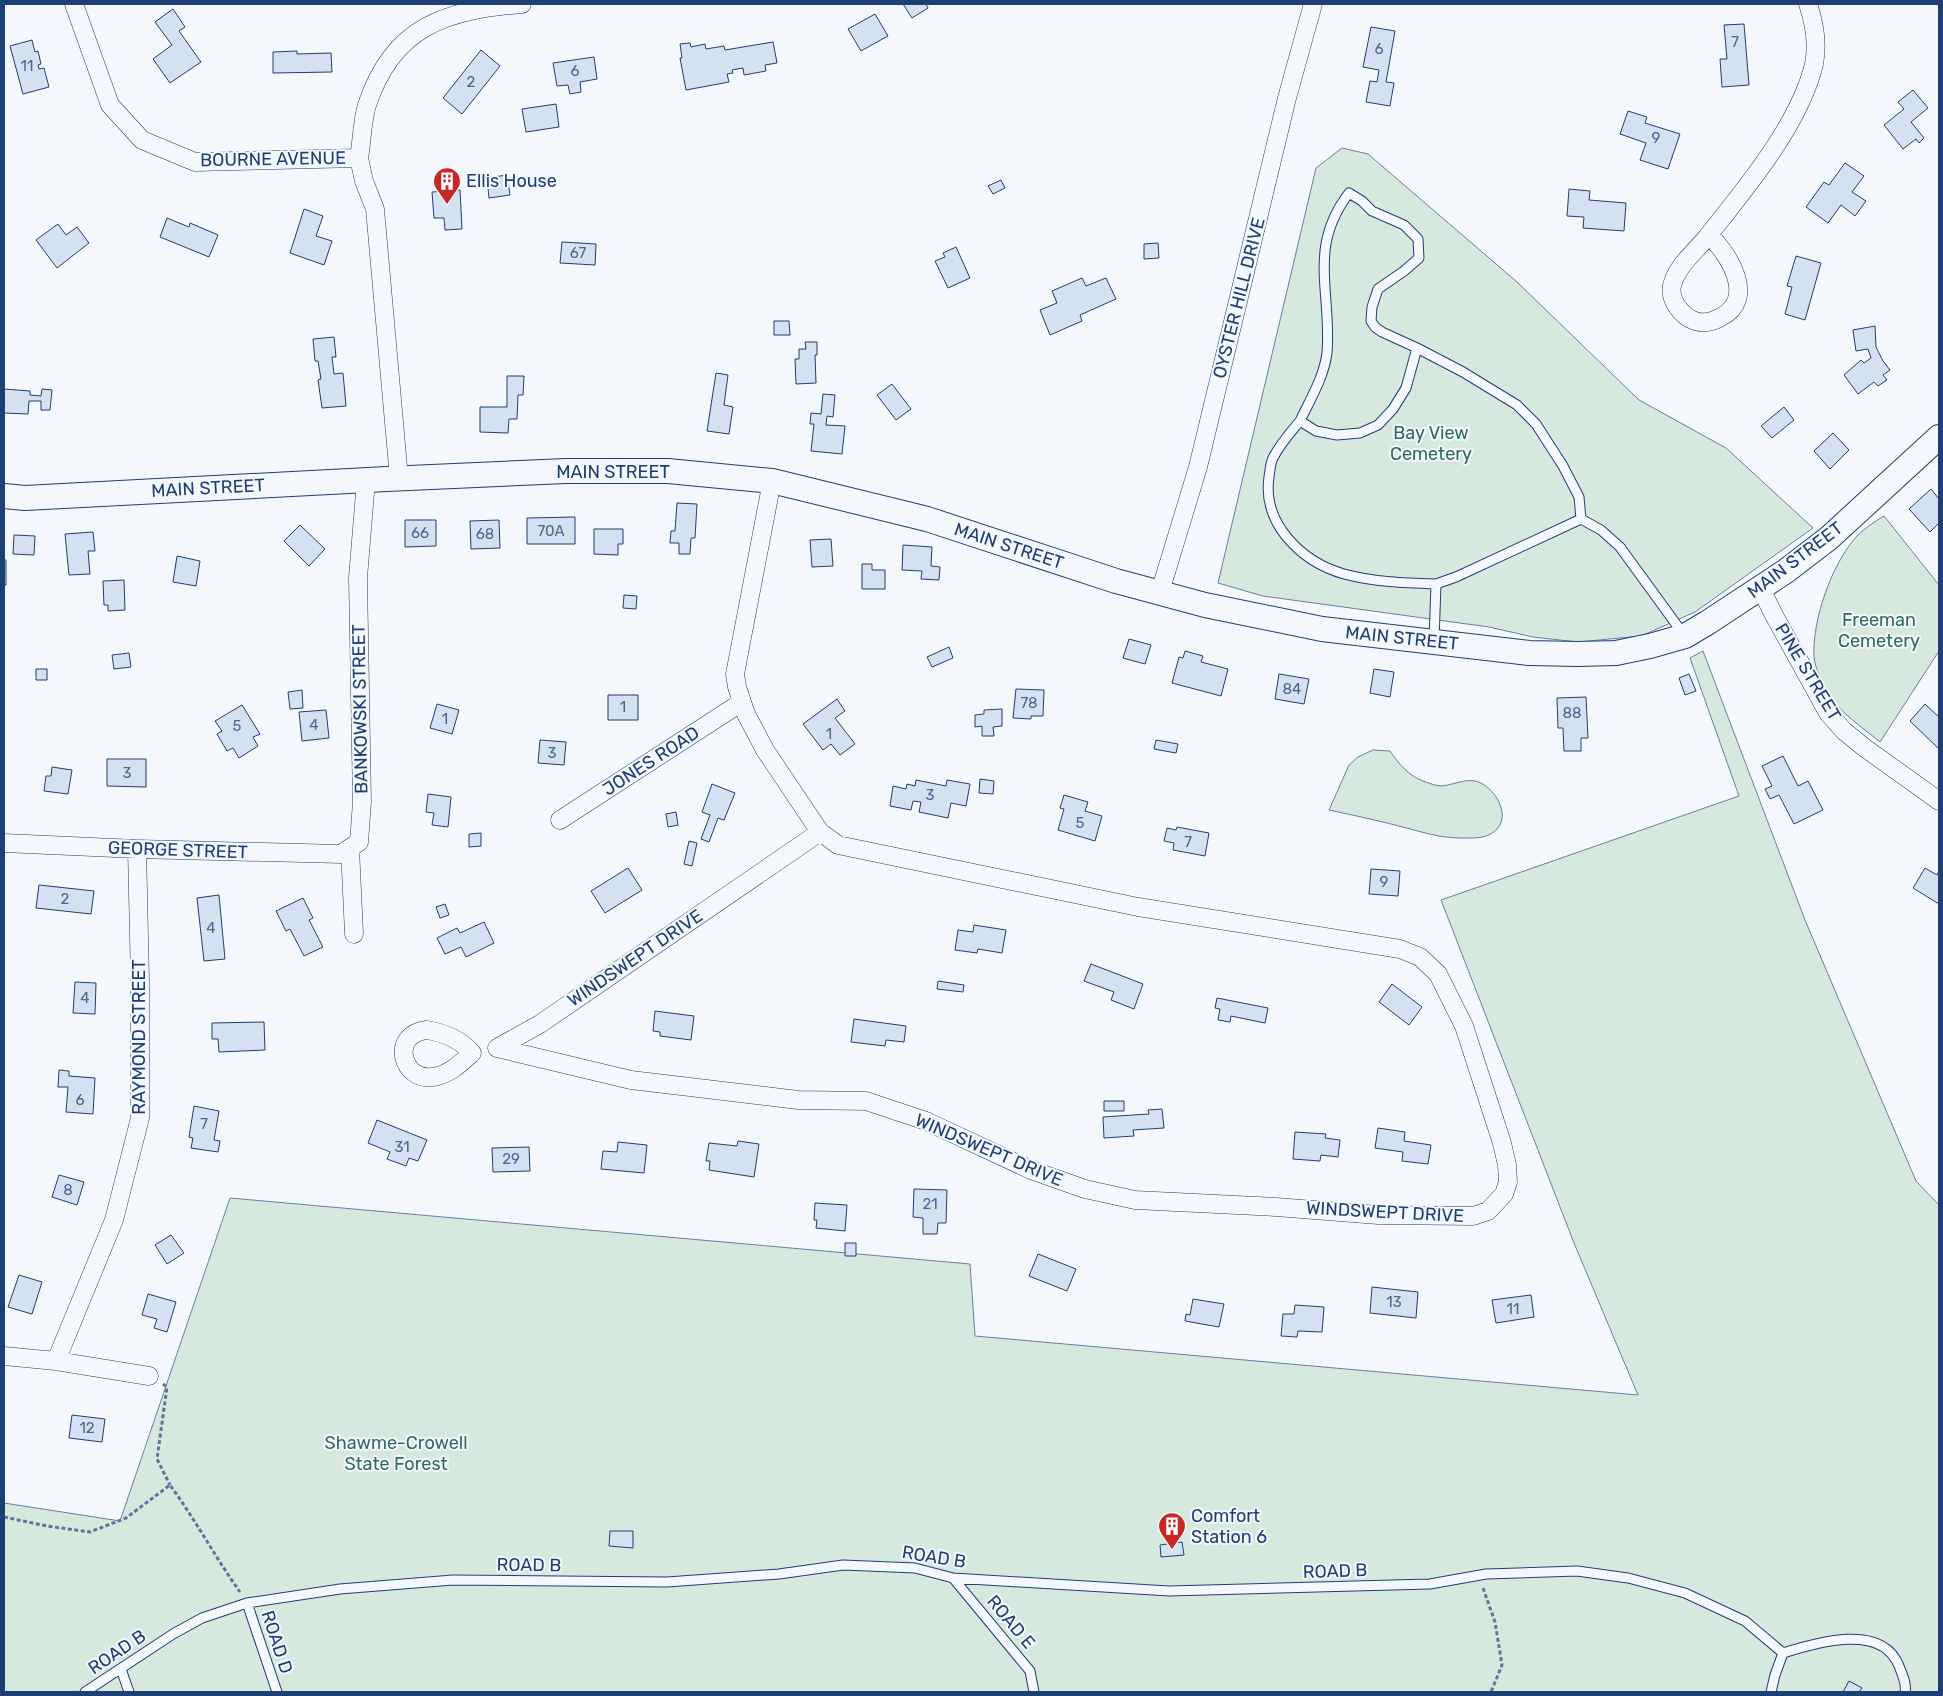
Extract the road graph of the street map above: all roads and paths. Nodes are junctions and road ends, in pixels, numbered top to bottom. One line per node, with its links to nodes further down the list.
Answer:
1 (74, 4): 6 (street, BOURNE AVENUE)
2 (522, 4): 5 (street)
3 (1313, 4): 18 (street, OYSTER HILL DRIVE)
4 (1808, 4): 7 (street)
5 (446, 10): 6 (street)
6 (359, 158): 11 (street, BOURNE AVENUE)
7 (1709, 235): 7 (street)
8 (1417, 348): 9 (lane); 9 (lane); 15 (lane)
9 (1300, 421): 16 (lane)
10 (1939, 437): 17 (main road, MAIN STREET)
11 (399, 478): 12 (main road, MAIN STREET); 13 (main road, MAIN STREET)
12 (366, 480): 14 (main road, MAIN STREET); 26 (street, BANKOWSKI STREET)
13 (772, 481): 18 (main road, MAIN STREET); 21 (street, WINDSWEPT DRIVE)
14 (4, 496)
15 (1581, 518): 16 (lane); 19 (lane)
16 (1436, 584): 20 (lane)
17 (1760, 587): 19 (main road, MAIN STREET); 22 (street, PINE STREET)
18 (1160, 592): 20 (main road, MAIN STREET)
19 (1685, 636): 20 (main road, MAIN STREET)
20 (1434, 641)
21 (742, 702): 23 (street, JONES ROAD); 24 (street, WINDSWEPT DRIVE)
22 (1939, 802)
23 (560, 820)
24 (820, 832): 29 (street, WINDSWEPT DRIVE); 29 (street, WINDSWEPT DRIVE)
25 (4, 843): 27 (street, GEORGE STREET)
26 (350, 848): 27 (street, GEORGE STREET); 28 (street, BANKOWSKI STREET)
27 (137, 849): 32 (street, RAYMOND STREET)
28 (354, 934)
29 (497, 1048): 30 (street, WINDSWEPT DRIVE)
30 (472, 1053)
31 (4, 1356): 32 (street)
32 (56, 1362): 33 (street)
33 (149, 1376): 34 (path)
34 (170, 1485): 35 (path); 38 (path)
35 (4, 1517)
36 (1479, 1575): 37 (lane, ROAD B); 39 (lane, ROAD B); 45 (path)
37 (953, 1578): 38 (lane, ROAD B); 44 (lane, ROAD E)
38 (247, 1603): 40 (lane, ROAD B); 43 (lane, ROAD D)
39 (1783, 1653): 46 (lane); 47 (lane)
40 (121, 1669): 41 (lane, ROAD B); 42 (lane)
41 (86, 1692)
42 (129, 1692)
43 (277, 1692)
44 (1034, 1692)
45 (1491, 1692)
46 (1771, 1692)
47 (1905, 1692)

